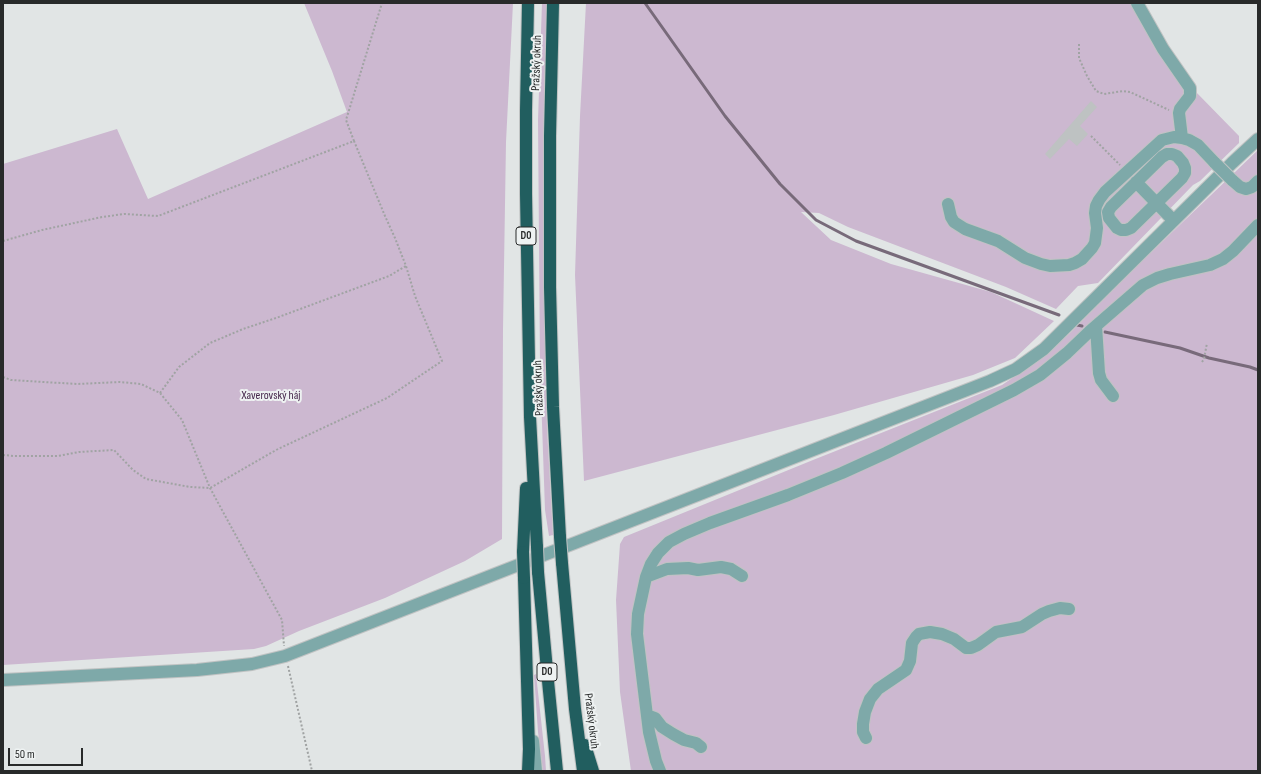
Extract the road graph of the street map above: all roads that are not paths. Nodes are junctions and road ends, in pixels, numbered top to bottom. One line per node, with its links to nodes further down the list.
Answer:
1 (528, 3): 14 (highway, Pražský okruh / D0)
2 (553, 3): 20 (highway, Pražský okruh / D0, bridge)
3 (1137, 3): 4 (street)
4 (1182, 138): 6 (street, bridge); 9 (street)
5 (1258, 139): 10 (street)
6 (1258, 180)
7 (1136, 182): 8 (street); 8 (street); 8 (street)
8 (1157, 203): 10 (street)
9 (948, 204)
10 (1173, 220): 19 (street)
11 (1258, 225): 12 (street)
12 (1096, 326): 13 (street); 16 (street)
13 (1113, 396)
14 (530, 417): 17 (highway, bridge); 26 (highway, Pražský okruh / D0, bridge)
15 (742, 576): 16 (street)
16 (646, 577): 21 (street)
17 (524, 578): 24 (highway); 25 (street)
18 (1069, 610): 22 (street)
19 (3, 680)
20 (575, 709): 27 (highway, Pražský okruh / D0); 28 (highway)
21 (647, 716): 23 (street); 29 (street)
22 (866, 738)
23 (701, 747)
24 (528, 771)
25 (536, 771)
26 (558, 771)
27 (583, 771)
28 (593, 771)
29 (660, 771)

